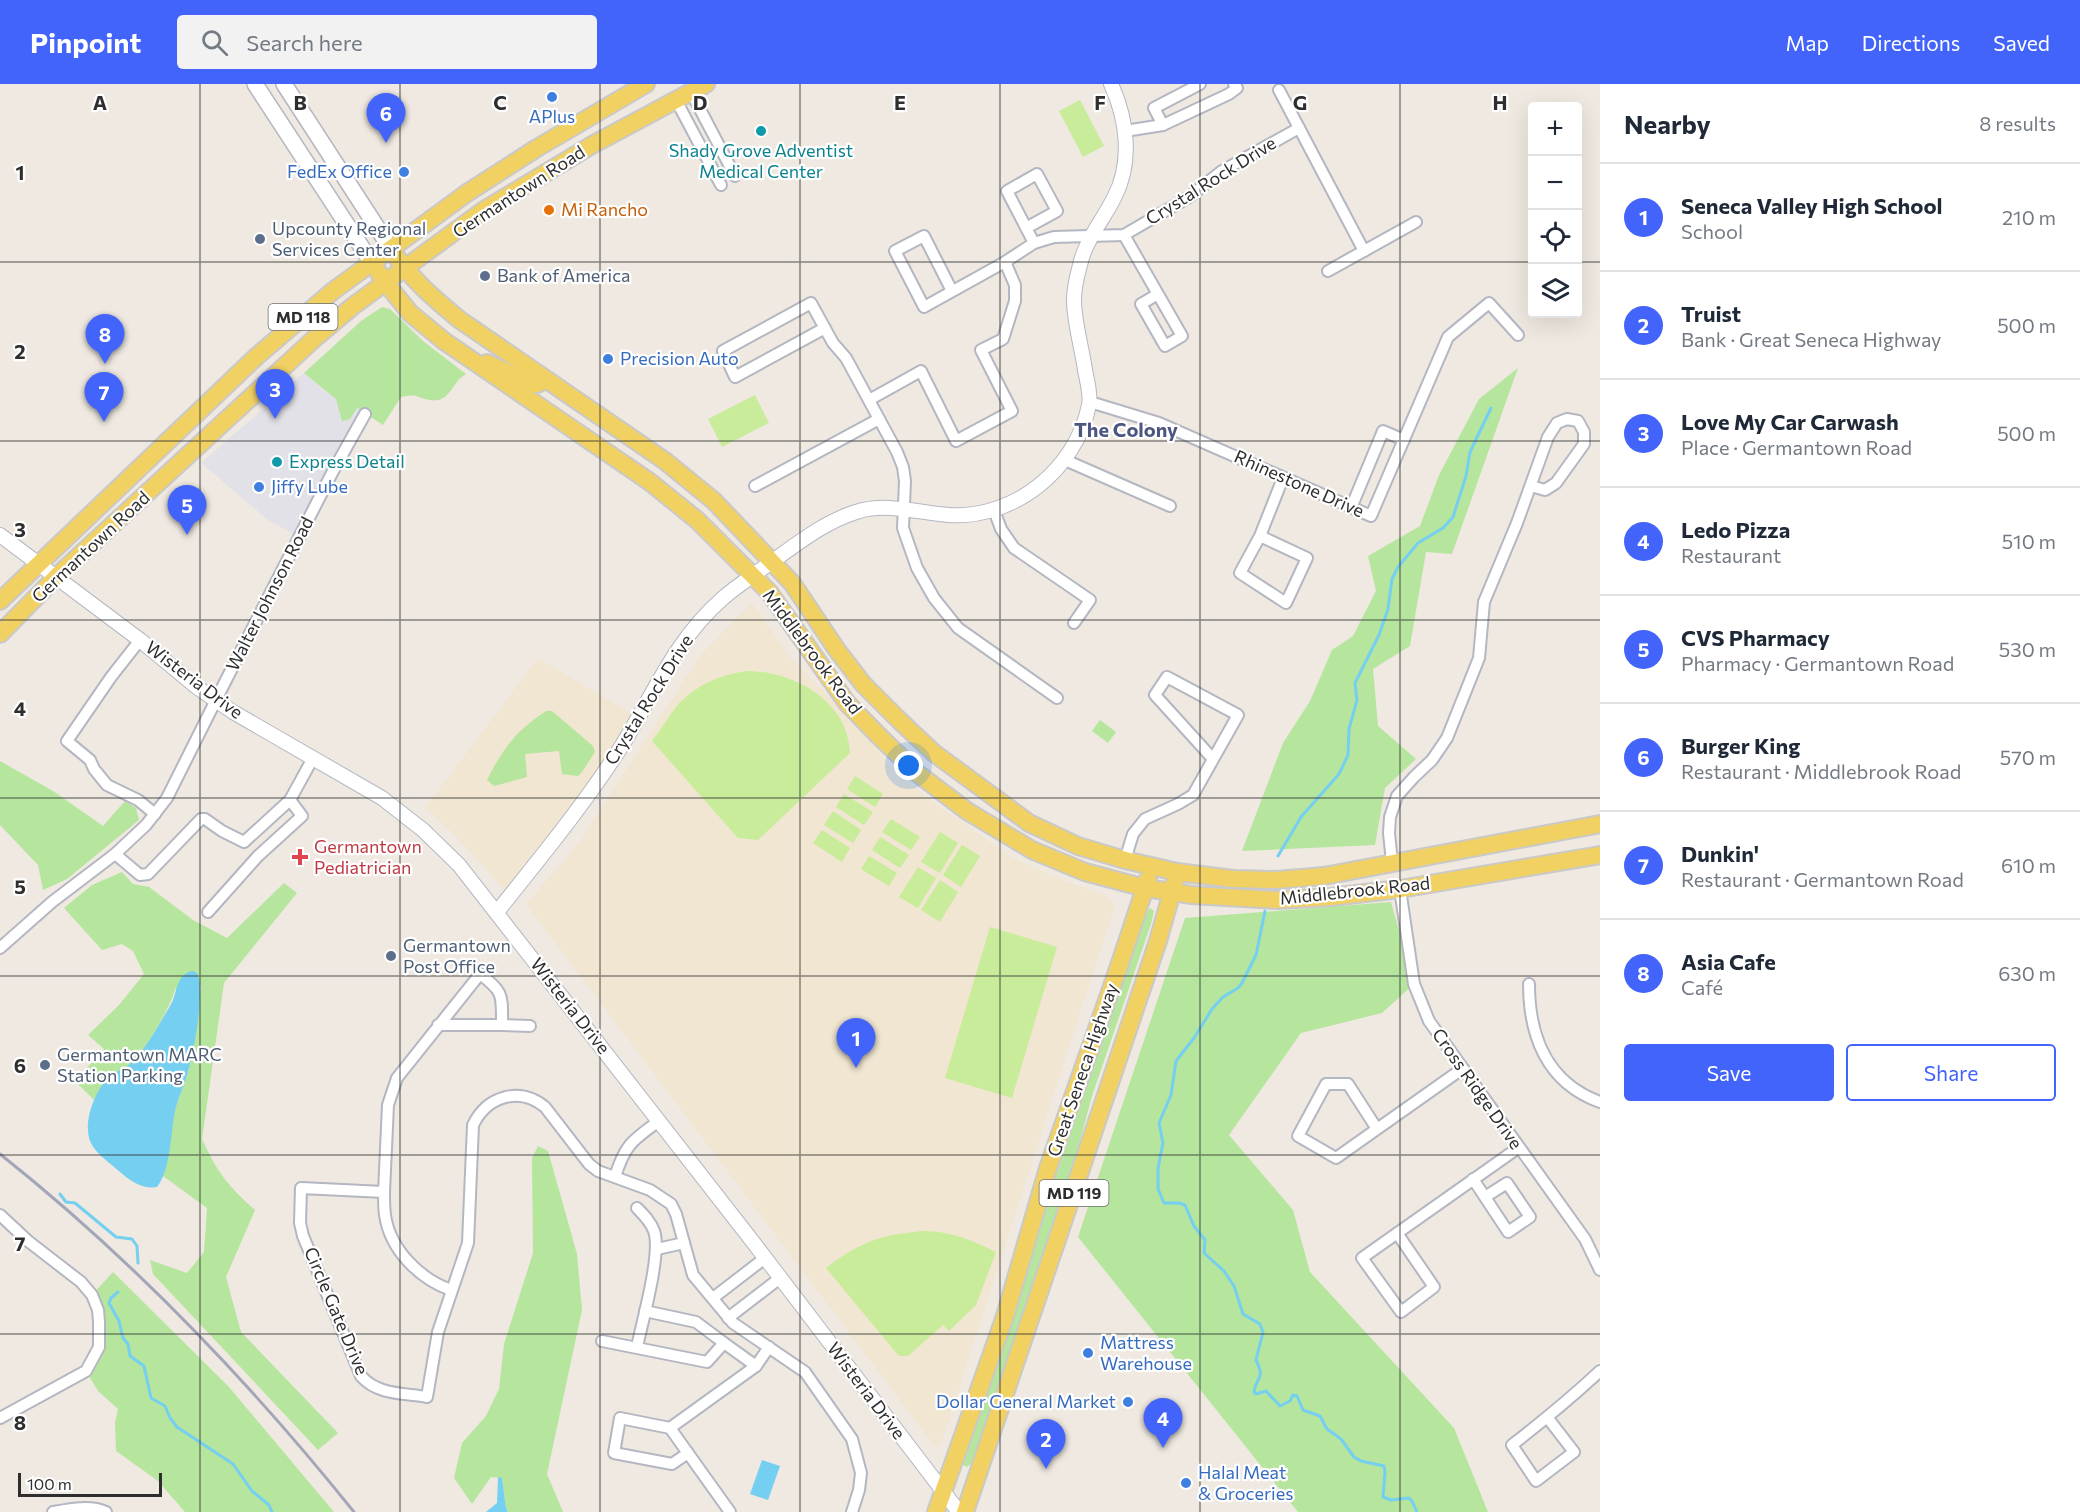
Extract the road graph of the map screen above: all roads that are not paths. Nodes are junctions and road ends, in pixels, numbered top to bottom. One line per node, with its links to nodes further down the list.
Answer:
1 (255, 84): 23 (main road, Middlebrook Road)
2 (284, 84): 20 (main road, Middlebrook Road)
3 (646, 84): 20 (main road, Germantown Road / MD 118)
4 (706, 84): 9 (main road, Germantown Road / MD 118)
5 (1111, 84): 12 (street, Crystal Rock Drive)
6 (1200, 84): 10 (street)
7 (1234, 84): 10 (street)
8 (1279, 90): 11 (street, Crystal Rock Drive)
9 (683, 96): 13 (street); 14 (street); 24 (main road, Germantown Road / MD 118)
10 (1163, 125): 12 (street)
11 (1299, 128): 17 (street, Crystal Rock Drive); 21 (street, Crystal Rock Drive)
12 (1125, 131): 18 (street, Crystal Rock Drive)
13 (735, 176)
14 (721, 185)
15 (1416, 222): 21 (street)
16 (1026, 228): 16 (street); 19 (street)
17 (1124, 235): 18 (street, Crystal Rock Drive); 28 (street)
18 (1091, 237): 19 (street, Crystal Rock Drive); 34 (street, Crystal Rock Drive)
19 (1034, 243): 22 (street, Crystal Rock Drive)
20 (391, 249): 23 (main road, Germantown Road / MD 118); 24 (main road, Middlebrook Road)
21 (1364, 251): 25 (street)
22 (1005, 262): 27 (street, Crystal Rock Drive); 33 (street)
23 (372, 263): 26 (main road, Middlebrook Road); 49 (main road, Germantown Road / MD 118)
24 (404, 270): 26 (main road, Germantown Road / MD 118); 32 (main road, Middlebrook Road)
25 (1328, 271)
26 (386, 283): 31 (main road, Middlebrook Road); 51 (main road, Germantown Road / MD 118)
27 (952, 291): 27 (street, Crystal Rock Drive)
28 (1158, 294): 28 (street)
29 (825, 328): 29 (street); 33 (street)
30 (1518, 335): 37 (street, Rhinestone Drive)
31 (469, 358): 32 (main road); 50 (main road, Middlebrook Road)
32 (545, 380): 48 (main road, Middlebrook Road)
33 (869, 400): 36 (street)
34 (1090, 402): 38 (street, Crystal Rock Drive); 39 (street, Rhinestone Drive)
35 (365, 414): 57 (street, Walter Johnson Road)
36 (879, 419): 40 (street); 43 (street)
37 (1404, 440): 44 (street, Rhinestone Drive); 44 (street)
38 (1065, 460): 42 (street); 45 (street, Crystal Rock Drive)
39 (1283, 478): 44 (street, Rhinestone Drive); 47 (street)
40 (755, 486)
41 (1531, 486): 41 (street); 68 (street)
42 (1170, 506)
43 (903, 508): 45 (street, Crystal Rock Drive); 48 (street, Crystal Rock Drive); 56 (street)
44 (1351, 508)
45 (994, 510): 53 (street)
46 (0, 535): 49 (street, Wisteria Drive)
47 (1260, 536): 47 (street)
48 (773, 561): 50 (street, Crystal Rock Drive); 67 (main road, Middlebrook Road)
49 (38, 564): 51 (street, Wisteria Drive); 52 (main road, Germantown Road / MD 118)
50 (753, 575): 71 (main road, Middlebrook Road); 75 (street, Crystal Rock Drive)
51 (56, 578): 54 (main road, Germantown Road / MD 118); 55 (street, Wisteria Drive)
52 (0, 601)
53 (1074, 623)
54 (0, 634)
55 (140, 640): 57 (street, Wisteria Drive); 61 (street)
56 (1057, 698)
57 (216, 700): 58 (street, Wisteria Drive); 61 (street, Walter Johnson Road)
58 (313, 758): 60 (street); 75 (street, Wisteria Drive)
59 (1213, 759): 59 (street); 67 (street)
60 (290, 800): 63 (street); 66 (street)
61 (155, 814): 64 (street, Walter Johnson Road)
62 (1600, 824): 68 (main road, Middlebrook Road)
63 (244, 842): 64 (street); 66 (street)
64 (116, 854): 76 (street, Walter Johnson Road)
65 (1600, 855): 72 (main road, Middlebrook Road)
66 (258, 856): 74 (street)
67 (1125, 860): 69 (main road, Middlebrook Road)
68 (1392, 862): 70 (main road, Middlebrook Road)
69 (1151, 866): 70 (main road, Middlebrook Road); 71 (main road, Great Seneca Highway / MD 119)
70 (1177, 872): 73 (main road, Great Seneca Highway / MD 119)
71 (1145, 888): 73 (main road, Middlebrook Road); 112 (main road, Great Seneca Highway / MD 119)
72 (1400, 889): 73 (main road, Middlebrook Road); 81 (street, Cross Ridge Drive)
73 (1173, 892): 119 (main road, Great Seneca Highway / MD 119)
74 (207, 912)
75 (497, 912): 83 (street, Wisteria Drive)
76 (0, 948)
77 (1529, 984): 82 (street)
78 (438, 1025): 79 (street); 79 (street); 88 (street)
79 (502, 1025): 80 (street)
80 (530, 1026)
81 (1462, 1069): 84 (street); 85 (street, Cross Ridge Drive)
82 (1600, 1102)
83 (659, 1120): 86 (street); 95 (street, Wisteria Drive)
84 (1377, 1129): 84 (street)
85 (1518, 1148): 87 (street); 96 (street, Cross Ridge Drive)
86 (615, 1177): 93 (street, Circle Gate Drive); 98 (street, Circle Gate Drive)
87 (1473, 1179): 89 (street); 92 (street)
88 (384, 1192): 98 (street); 98 (street, Circle Gate Drive)
89 (1485, 1197): 89 (street)
90 (637, 1208): 94 (street)
91 (0, 1215): 108 (street)
92 (1397, 1233): 92 (street)
93 (684, 1243): 94 (street); 99 (street, Circle Gate Drive)
94 (657, 1249): 100 (street)
95 (765, 1258): 97 (street, Wisteria Drive); 99 (street)
96 (1600, 1270)
97 (780, 1278): 101 (street); 112 (street, Wisteria Drive)
98 (451, 1290)
99 (713, 1298): 101 (street, Circle Gate Drive)
100 (645, 1311): 103 (street); 104 (street)
101 (728, 1318): 105 (street, Circle Gate Drive)
102 (602, 1341): 104 (street)
103 (724, 1343): 104 (street); 106 (street)
104 (637, 1347)
105 (769, 1347): 106 (street); 116 (street, Circle Gate Drive)
106 (756, 1366): 110 (street)
107 (1600, 1371): 109 (street)
108 (0, 1418)
109 (1547, 1418): 109 (street)
110 (670, 1428): 111 (street); 111 (street)
111 (688, 1453): 115 (street)
112 (943, 1492): 117 (main road, Great Seneca Highway / MD 119); 118 (street, Wisteria Drive)
113 (53, 1512): 114 (street)
114 (106, 1512)
115 (730, 1512)
116 (852, 1512)
117 (936, 1512)
118 (959, 1512)
119 (965, 1512)

